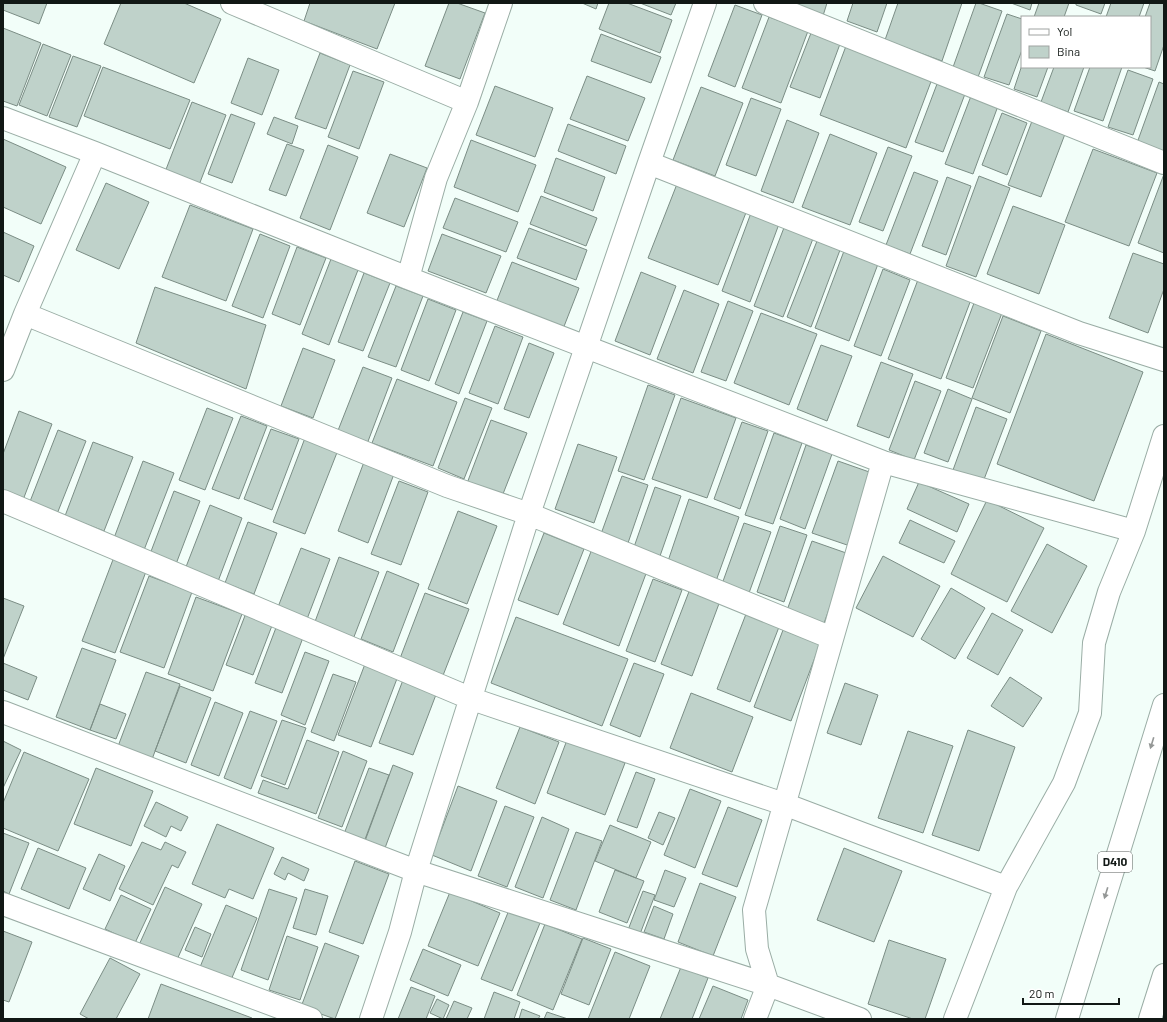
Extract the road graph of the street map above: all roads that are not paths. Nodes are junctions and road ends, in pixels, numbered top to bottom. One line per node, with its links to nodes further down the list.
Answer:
1 (232, 3): 5 (main road)
2 (501, 3): 5 (main road)
3 (706, 3): 8 (main road)
4 (765, 3): 9 (main road)
5 (467, 102): 10 (main road)
6 (3, 118): 7 (main road)
7 (95, 153): 10 (main road); 11 (main road)
8 (649, 163): 12 (main road); 13 (main road)
9 (1164, 163)
10 (408, 278): 12 (main road)
11 (25, 314): 14 (main road); 18 (main road)
12 (587, 347): 16 (main road); 18 (main road)
13 (1164, 360)
14 (3, 370)
15 (1164, 436): 19 (main road)
16 (883, 462): 19 (main road); 20 (main road)
17 (3, 501): 21 (main road)
18 (529, 514): 20 (main road); 21 (main road)
19 (1134, 531): 26 (main road)
20 (832, 638): 24 (main road)
21 (472, 699): 24 (main road); 25 (main road)
22 (1164, 705): 35 (main road, D410, one-way to 35)
23 (3, 712): 25 (main road)
24 (784, 804): 26 (main road); 29 (main road)
25 (416, 871): 29 (main road); 31 (main road)
26 (1006, 887): 34 (main road)
27 (3, 904): 30 (main road)
28 (1164, 975): 36 (main road)
29 (768, 986): 32 (main road); 33 (main road)
30 (311, 1019)
31 (370, 1019)
32 (755, 1019)
33 (860, 1019)
34 (955, 1019)
35 (1067, 1019)
36 (1150, 1019)

